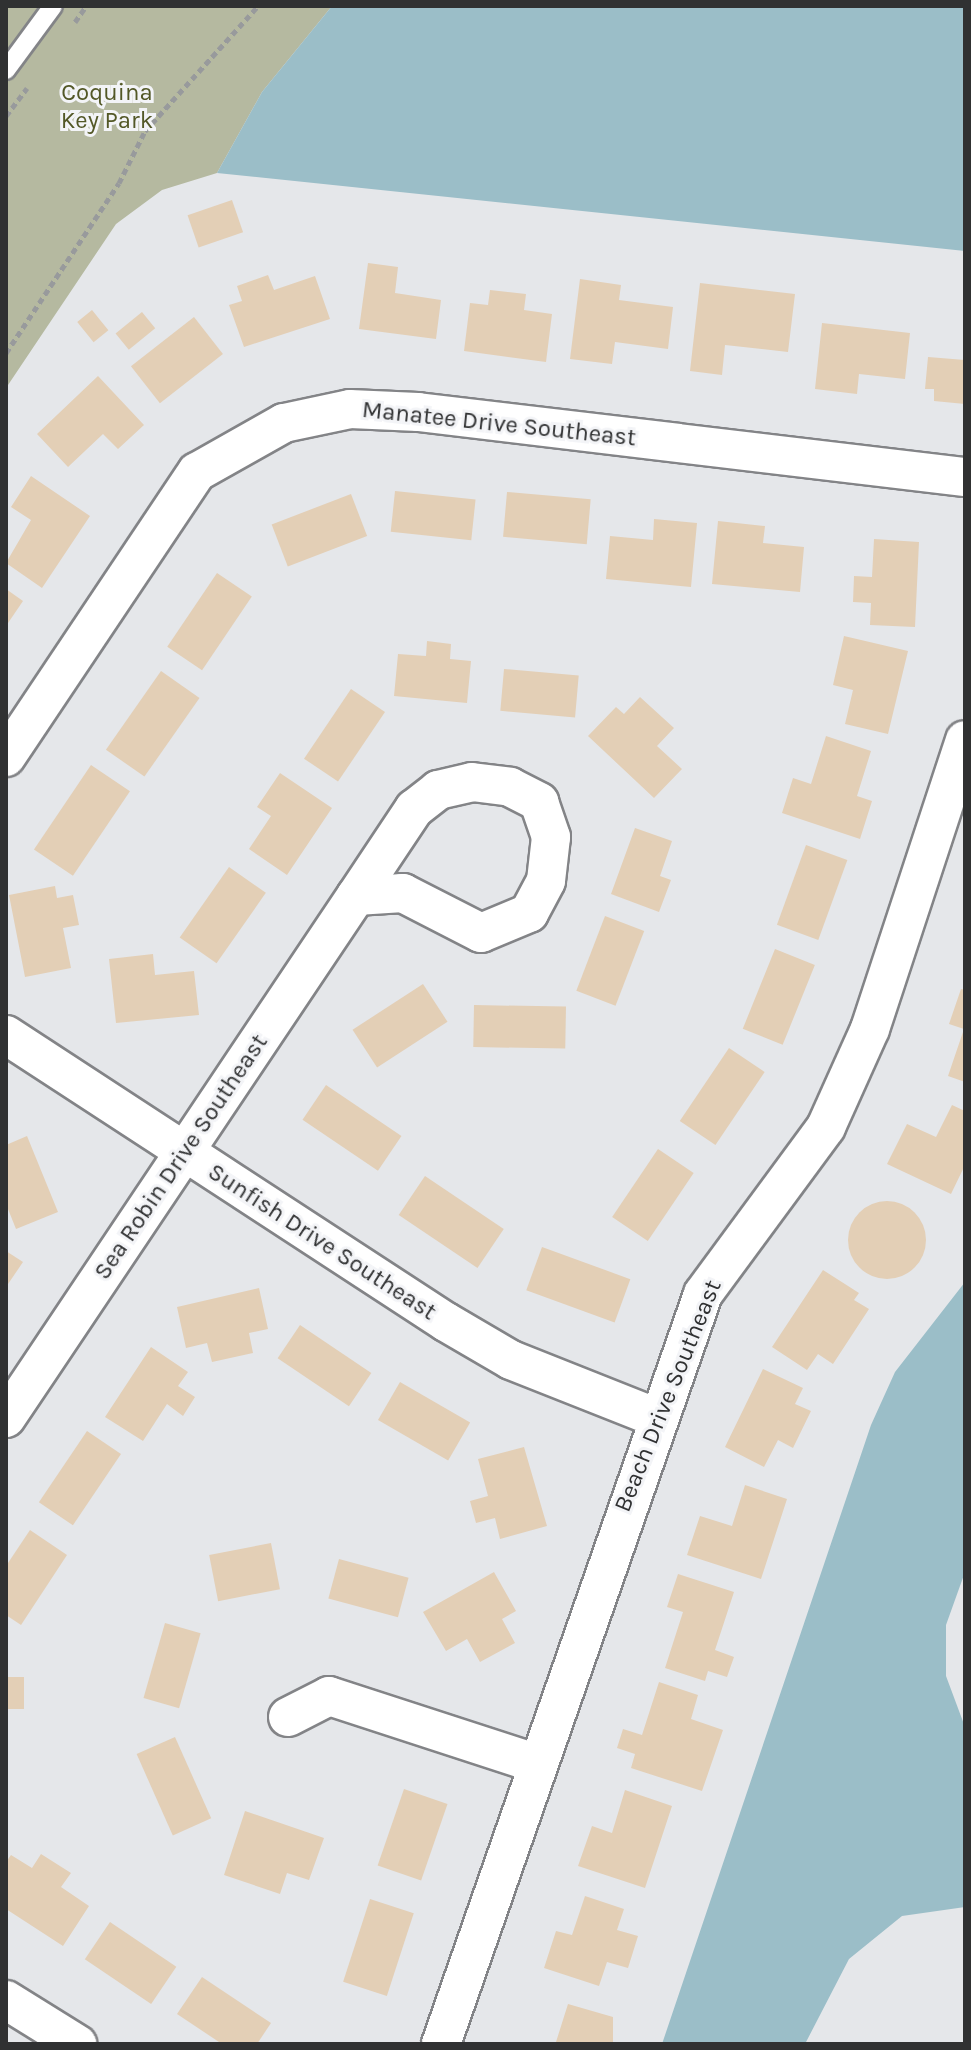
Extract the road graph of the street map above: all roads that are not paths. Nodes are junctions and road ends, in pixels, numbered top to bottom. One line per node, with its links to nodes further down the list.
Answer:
1 (39, 6): 3 (lane)
2 (53, 6): 3 (lane)
3 (36, 30): 4 (lane)
4 (6, 70)
5 (965, 477): 7 (street, Manatee Drive Southeast)
6 (965, 740): 11 (street, Beach Drive Southeast)
7 (6, 757)
8 (356, 896): 8 (street, Sea Robin Drive Southeast); 10 (street, Sea Robin Drive Southeast)
9 (6, 1035): 10 (street, Sunfish Drive Southeast)
10 (185, 1152): 11 (street, Sunfish Drive Southeast); 12 (street, Sea Robin Drive Southeast)
11 (655, 1417): 14 (street, Beach Drive Southeast)
12 (6, 1418)
13 (288, 1717): 14 (street)
14 (535, 1763): 17 (street, Beach Drive Southeast)
15 (6, 2000): 16 (street)
16 (77, 2044)
17 (441, 2044)

